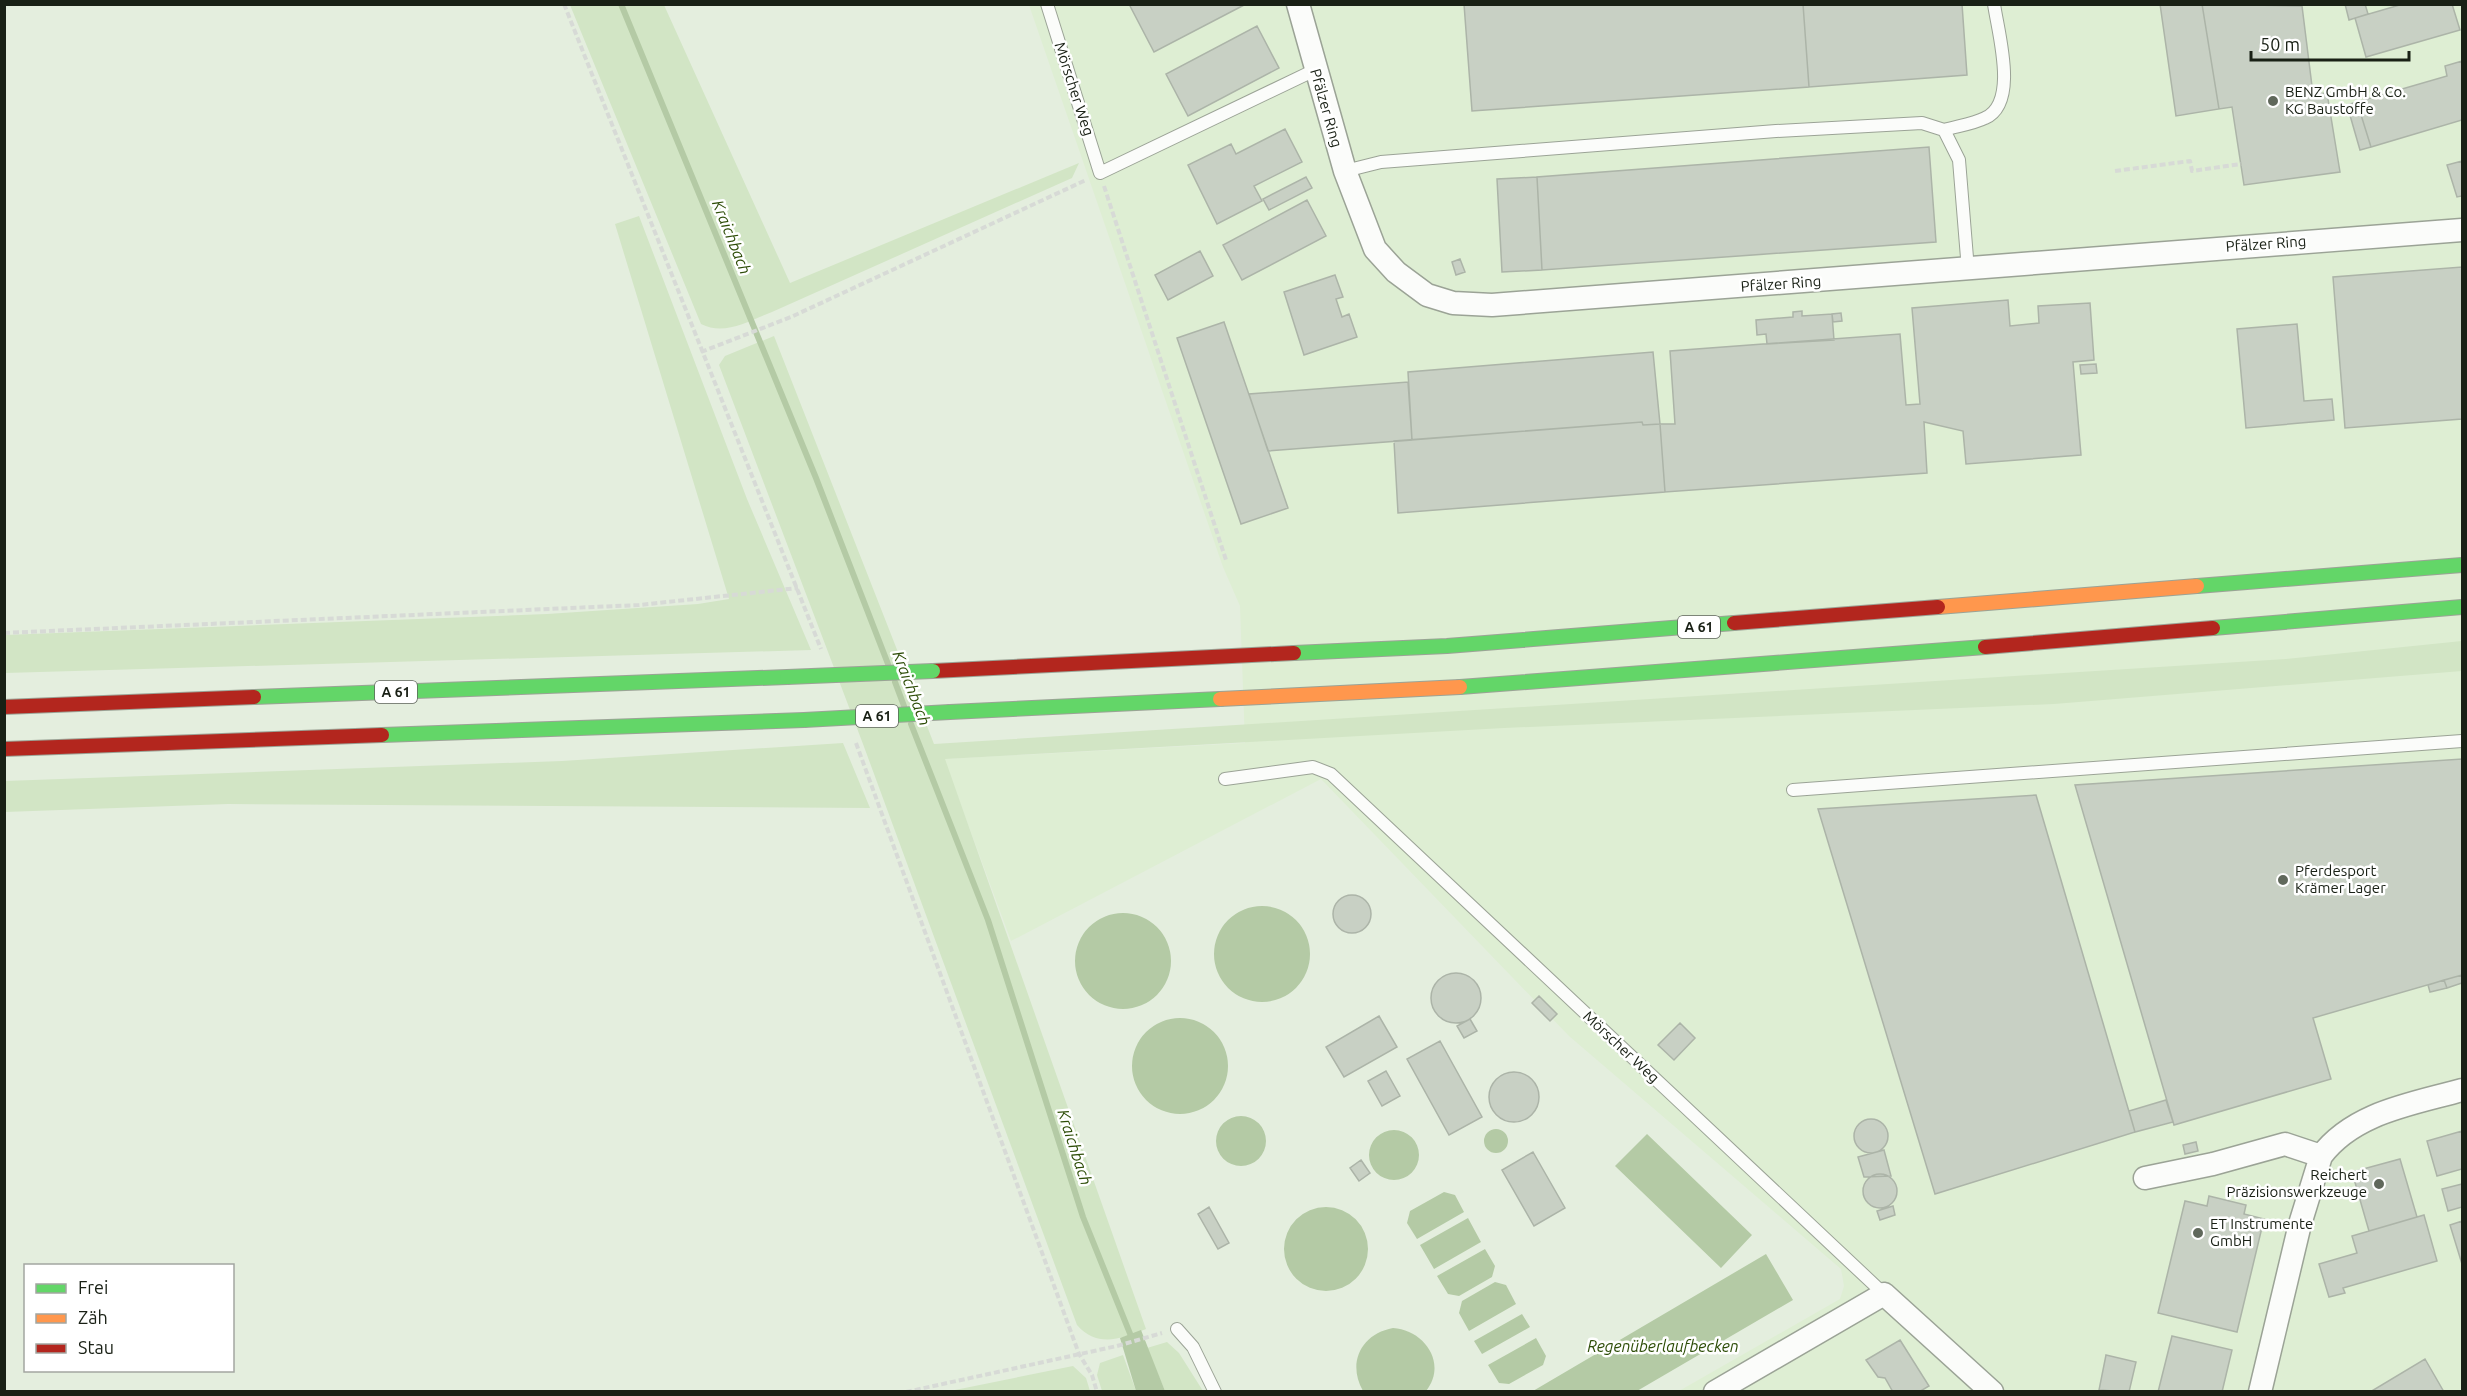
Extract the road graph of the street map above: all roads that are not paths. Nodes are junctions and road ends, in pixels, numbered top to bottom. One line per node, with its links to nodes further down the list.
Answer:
1 (1047, 4): 4 (lane, Mörscher Weg)
2 (1298, 4): 4 (street, Pfälzer Ring)
3 (1994, 4): 5 (lane)
4 (1315, 70): 6 (street, Pfälzer Ring)
5 (1944, 129): 6 (lane); 8 (lane)
6 (1345, 171): 8 (street, Pfälzer Ring)
7 (2463, 230): 8 (street, Pfälzer Ring)
8 (1968, 270)
9 (2463, 566): 11 (highway, A 61, bridge)
10 (2463, 607): 13 (highway, A 61, bridge)
11 (4, 707)
12 (2463, 741): 15 (lane)
13 (4, 749)
14 (1225, 779): 19 (lane, Mörscher Weg)
15 (1793, 790)
16 (2463, 1090): 17 (street)
17 (2321, 1156): 18 (street); 24 (street)
18 (2145, 1178)
19 (1884, 1294): 22 (street); 23 (street, Mörscher Weg)
20 (1177, 1329): 21 (lane)
21 (1215, 1392)
22 (1715, 1392)
23 (1992, 1392)
24 (2260, 1392)

